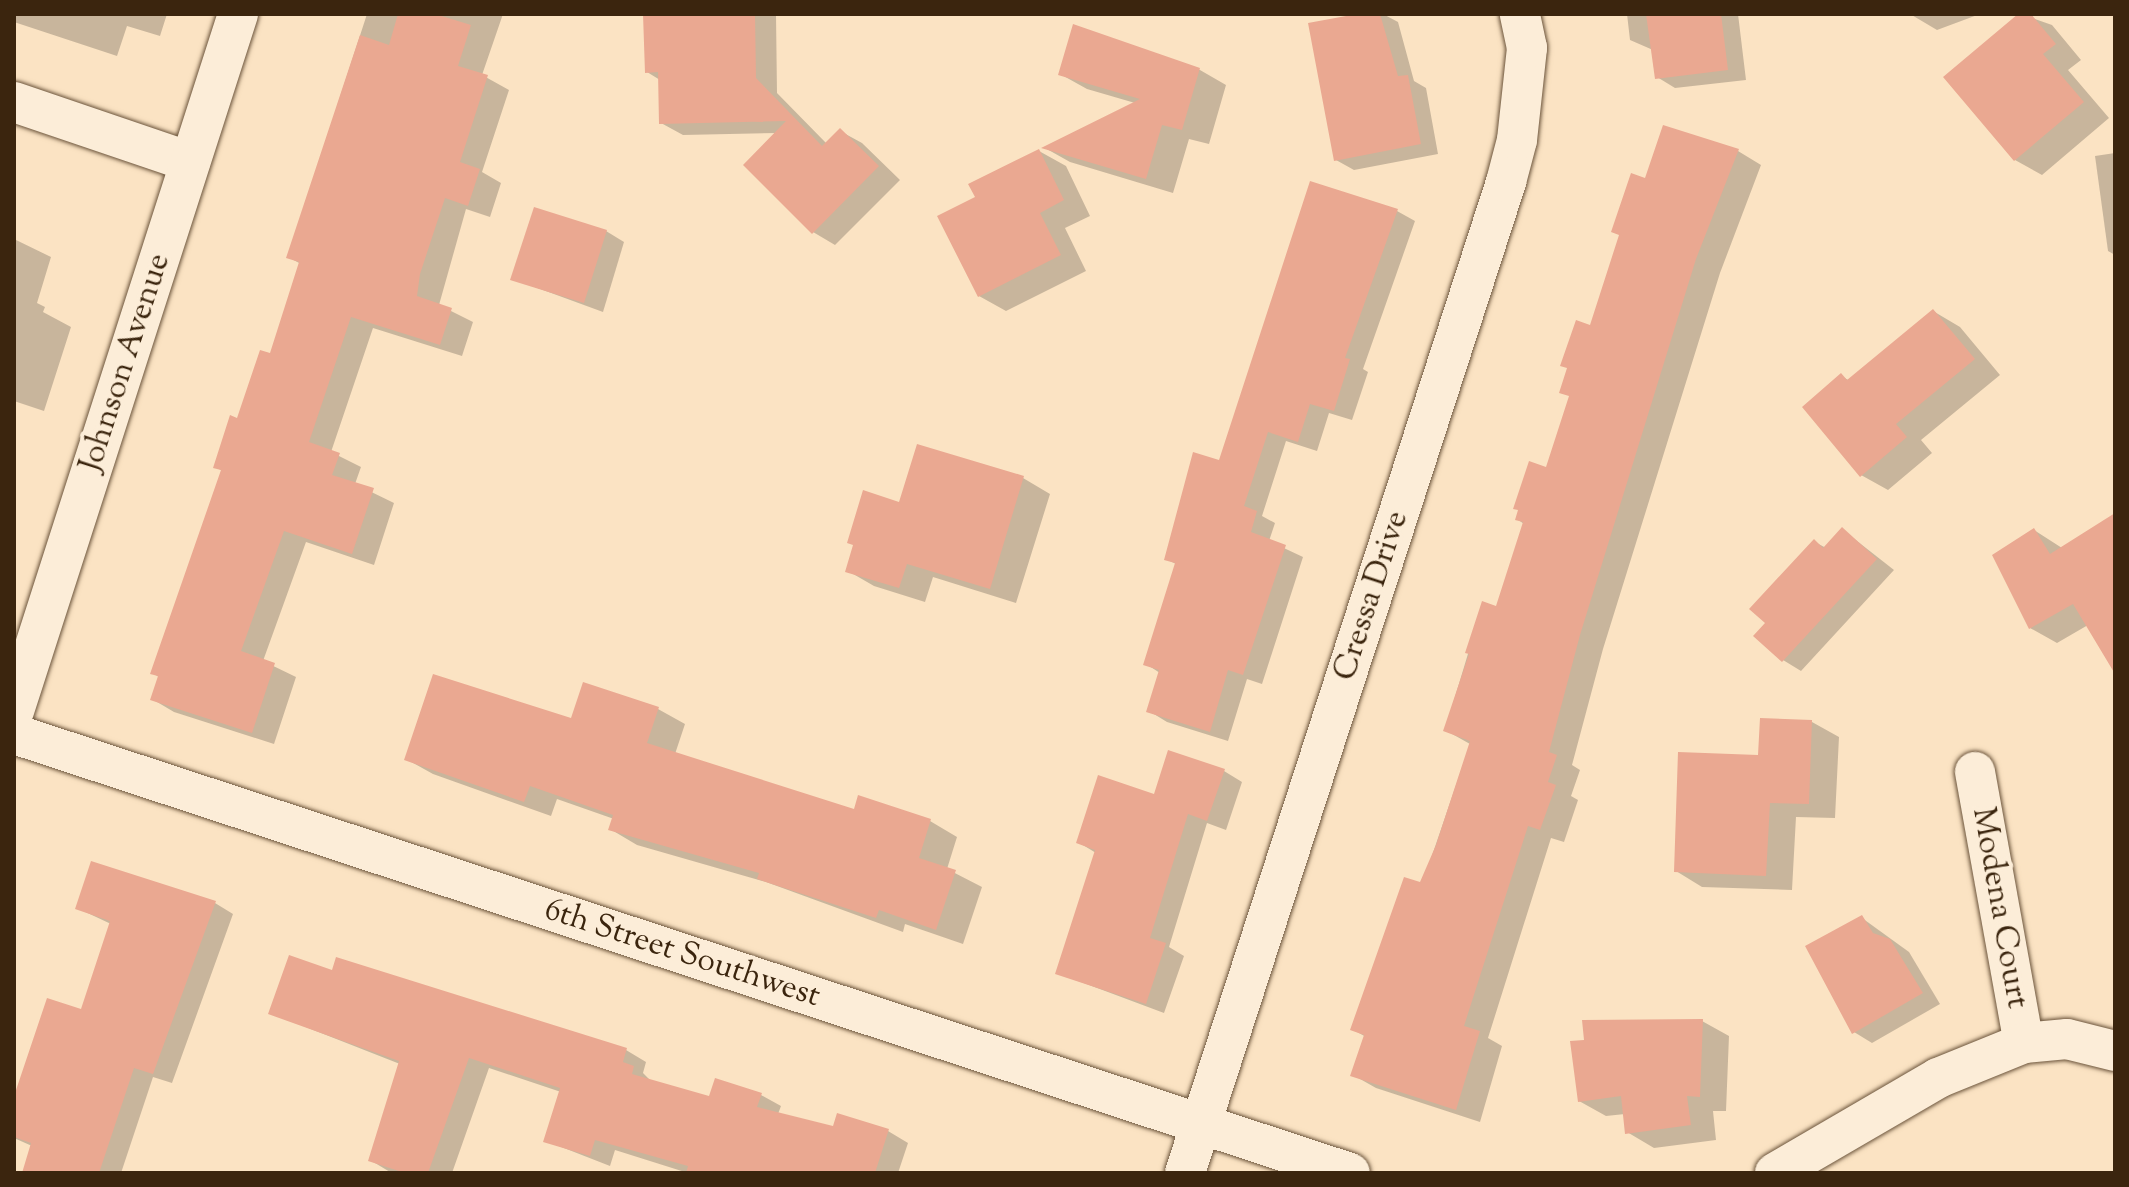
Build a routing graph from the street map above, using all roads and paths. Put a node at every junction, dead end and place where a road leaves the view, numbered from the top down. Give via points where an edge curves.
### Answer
1 (238, 14) edge
2 (1520, 14) edge
3 (14, 102) edge
4 (190, 162) junction
5 (14, 711) edge
6 (14, 734) edge
7 (1975, 772) dead end
8 (2024, 1043) junction
9 (2115, 1051) edge
10 (1200, 1126) junction
11 (1185, 1173) edge
12 (1350, 1173) edge
13 (1775, 1173) edge

1 - 4 street, Johnson Avenue
2 - 10 street, Cressa Drive via 1527,48 1517,140 1506,182
3 - 4 street
4 - 5 street, Johnson Avenue
6 - 10 street, 6th Street Southwest
7 - 8 street, Modena Court
8 - 9 street via 2067,1039
8 - 13 street via 1938,1078
10 - 11 street, Cressa Drive
10 - 12 street, 6th Street Southwest

